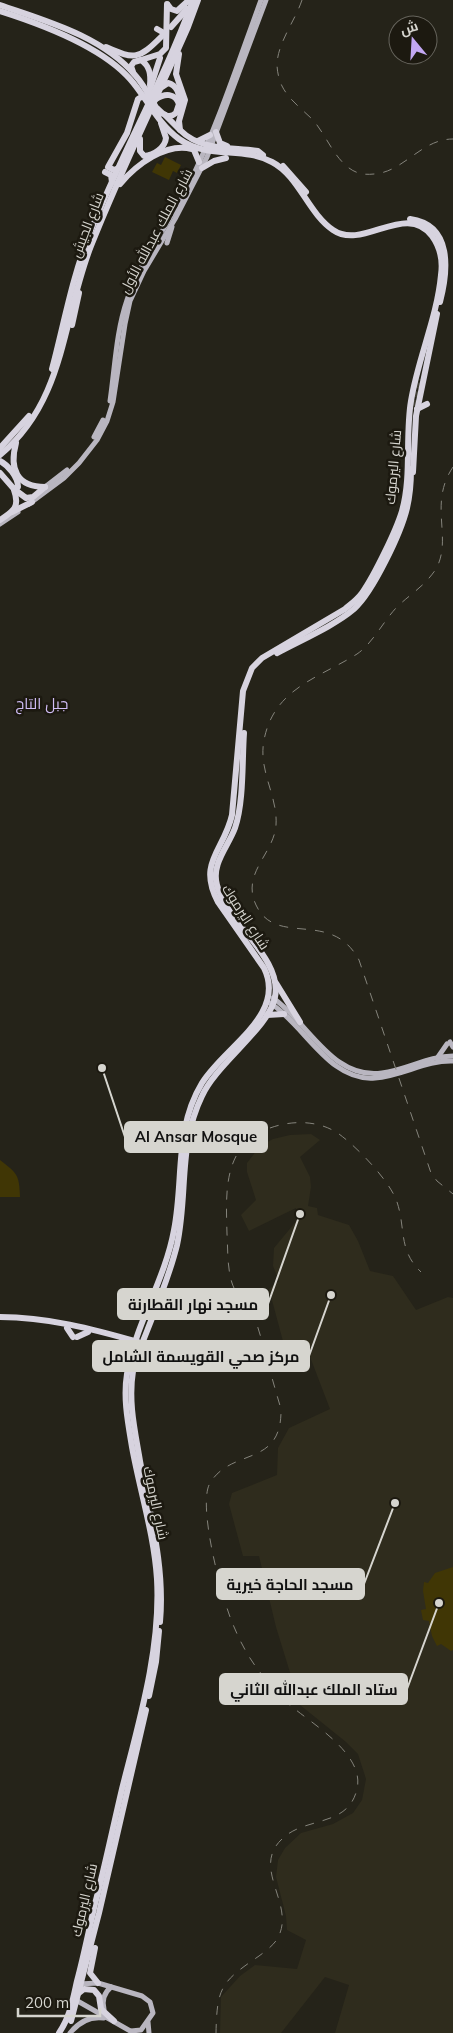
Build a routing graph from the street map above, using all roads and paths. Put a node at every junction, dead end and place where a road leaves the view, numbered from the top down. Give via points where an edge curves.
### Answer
1 (198, 0) edge
2 (261, 0) edge
3 (266, 0) edge
4 (191, 2) edge
5 (166, 4) junction
6 (0, 5) edge
7 (0, 11) edge
8 (171, 27) dead end
9 (157, 29) dead end
10 (162, 35) junction
11 (84, 37) junction
12 (180, 44) junction
13 (162, 47) dead end
14 (160, 58) dead end
15 (141, 60) junction
16 (134, 73) junction
17 (139, 86) junction
18 (161, 87) junction
19 (150, 92) junction
20 (143, 96) junction
21 (178, 111) junction
22 (160, 112) junction
23 (163, 128) junction
24 (175, 131) junction
25 (138, 134) junction
26 (213, 134) junction
27 (198, 142) junction
28 (211, 146) junction
29 (231, 147) junction
30 (191, 149) junction
31 (208, 155) junction
32 (261, 155) junction
33 (226, 158) junction
34 (270, 161) junction
35 (200, 165) junction
36 (119, 168) junction
37 (105, 172) dead end
38 (112, 183) junction
39 (114, 191) junction
40 (175, 219) junction
41 (167, 243) dead end
42 (437, 314) junction
43 (420, 379) tunnel mouth
44 (418, 385) junction
45 (427, 404) dead end
46 (416, 407) junction
47 (13, 444) junction
48 (0, 448) edge
49 (0, 455) edge
50 (0, 461) edge
51 (0, 473) edge
52 (46, 487) junction
53 (14, 488) junction
54 (32, 502) junction
55 (9, 514) junction
56 (0, 520) edge
57 (0, 524) edge
58 (276, 982) junction
59 (271, 1000) junction
60 (284, 1014) junction
61 (267, 1015) junction
62 (300, 1022) junction
63 (453, 1047) edge
64 (453, 1056) edge
65 (438, 1057) junction
66 (453, 1061) edge
67 (0, 1317) edge
68 (0, 1321) edge
69 (142, 1325) junction
70 (67, 1328) junction
71 (88, 1332) junction
72 (123, 1340) junction
73 (138, 1345) junction
74 (131, 1358) junction
75 (134, 1444) junction
76 (159, 1588) junction
77 (104, 1893) junction
78 (98, 1983) junction
79 (76, 1985) junction
80 (111, 1987) junction
81 (79, 1993) junction
82 (73, 1998) junction
83 (113, 2021) junction
84 (148, 2022) junction
85 (133, 2032) edge
86 (59, 2033) edge
87 (64, 2033) edge
88 (70, 2033) edge
89 (148, 2033) edge

1 - 12 highway, شارع الجيش
2 - 26 main road
3 - 26 main road
4 - 5 highway via 177,11
4 - 8 highway
4 - 25 highway, شارع الجيش
5 - 10 highway
5 - 15 highway via 166,48 160,54
6 - 11 highway
7 - 17 highway via 63,35 99,54
9 - 10 highway
10 - 11 highway via 145,52 135,56 121,54
10 - 13 highway
11 - 16 highway
12 - 18 highway, شارع الجيش
12 - 24 highway via 176,74 185,100
14 - 19 highway
15 - 16 highway via 132,64
15 - 19 highway via 150,72
16 - 17 highway
17 - 20 highway
17 - 22 highway
18 - 21 highway via 168,83 174,86 180,97
18 - 22 highway, شارع الجيش
19 - 25 highway
20 - 22 highway
20 - 36 highway via 138,100 127,133 108,167
21 - 22 highway via 171,116
21 - 22 highway via 178,101 173,96 162,96
22 - 23 highway
22 - 24 highway, شارع اليرموك
22 - 24 highway
22 - 25 highway, شارع الجيش
23 - 25 highway via 165,144 148,156 140,151
23 - 30 highway via 172,138
24 - 27 highway
24 - 32 highway, شارع اليرموك via 196,148 218,153
25 - 36 highway, شارع الجيش
25 - 39 highway, شارع الجيش
26 - 27 highway
26 - 28 main road
26 - 29 highway via 220,143
27 - 28 highway
28 - 29 highway
28 - 31 highway
29 - 32 highway via 258,151
30 - 31 highway
30 - 35 highway
30 - 39 highway via 174,148 140,165
31 - 33 highway
31 - 35 main road, شارع الملك عبدالله الأول
32 - 34 highway, شارع اليرموك
32 - 42 highway, شارع اليرموك via 274,159 290,172 326,219 338,229 358,231 408,219 430,228 440,242 446,266
33 - 34 highway
33 - 35 highway
34 - 44 highway, شارع اليرموك via 285,173 324,223 338,233 353,236 409,223 431,234 441,256 441,276
35 - 40 main road, شارع الملك عبدالله الأول
35 - 52 main road, شارع الملك عبدالله الأول via 129,294 119,333 110,402 102,422 78,459
36 - 38 highway, شارع الجيش
37 - 38 highway via 112,176
38 - 48 highway, شارع الجيش via 78,266 49,380 25,421
39 - 47 highway, شارع الجيش via 79,282 78,307 51,394 37,419
40 - 41 main road
40 - 54 main road, شارع الملك عبدالله الأول via 130,301 113,402 103,429 79,463
42 - 43 highway, شارع اليرموك
42 - 44 highway
44 - 46 highway, شارع اليرموك
44 - 59 highway, شارع اليرموك via 411,404 403,506 366,586 345,609 262,658 252,668 244,687 232,815 209,875 218,902 264,968 269,979
45 - 46 highway
46 - 58 highway, شارع اليرموك via 413,481 407,507 400,530 366,597 346,615 264,662 254,673 247,689 239,810 234,830 217,865 216,877 222,897
47 - 49 highway
47 - 52 highway via 14,470 28,485
50 - 53 highway via 18,481 18,487
51 - 53 highway
52 - 53 highway via 30,498 23,497
53 - 55 highway via 17,503
54 - 55 highway
54 - 57 main road, شارع الملك عبدالله الأول
55 - 56 highway
58 - 59 highway, شارع اليرموك
58 - 62 highway
59 - 60 main road
59 - 61 highway, شارع اليرموك
59 - 62 main road
59 - 69 highway, شارع اليرموك via 210,1072 194,1097 182,1137 170,1251
60 - 61 highway
60 - 66 main road via 335,1066 354,1076 372,1079 434,1062
61 - 73 highway, شارع اليرموك via 210,1081 192,1121 184,1158 177,1245 163,1289
62 - 65 main road via 338,1062 356,1072 381,1073
63 - 65 main road via 448,1043
64 - 65 main road
67 - 72 highway via 79,1326
68 - 70 highway
69 - 72 highway
69 - 73 highway, شارع اليرموك
70 - 71 highway
70 - 71 highway via 75,1337
71 - 72 highway
72 - 73 highway
72 - 74 highway
73 - 74 highway, شارع اليرموك
73 - 75 highway, شارع اليرموك via 131,1400
74 - 75 highway, شارع اليرموك via 126,1394
75 - 76 highway, شارع اليرموك
76 - 77 highway, شارع اليرموك via 156,1662
76 - 79 highway, شارع اليرموك via 144,1701
77 - 78 highway via 90,1973
77 - 81 highway, شارع اليرموك
78 - 79 main road
78 - 80 main road
79 - 82 highway, شارع اليرموك
80 - 83 main road via 103,2005
80 - 84 main road via 146,1998 152,2004 153,2013
81 - 83 highway via 89,1988 97,1993 101,2009
81 - 87 highway, شارع اليرموك
82 - 83 main road
82 - 86 highway, شارع اليرموك
83 - 85 main road
83 - 88 main road via 91,2018
84 - 85 main road via 141,2030
84 - 89 main road

